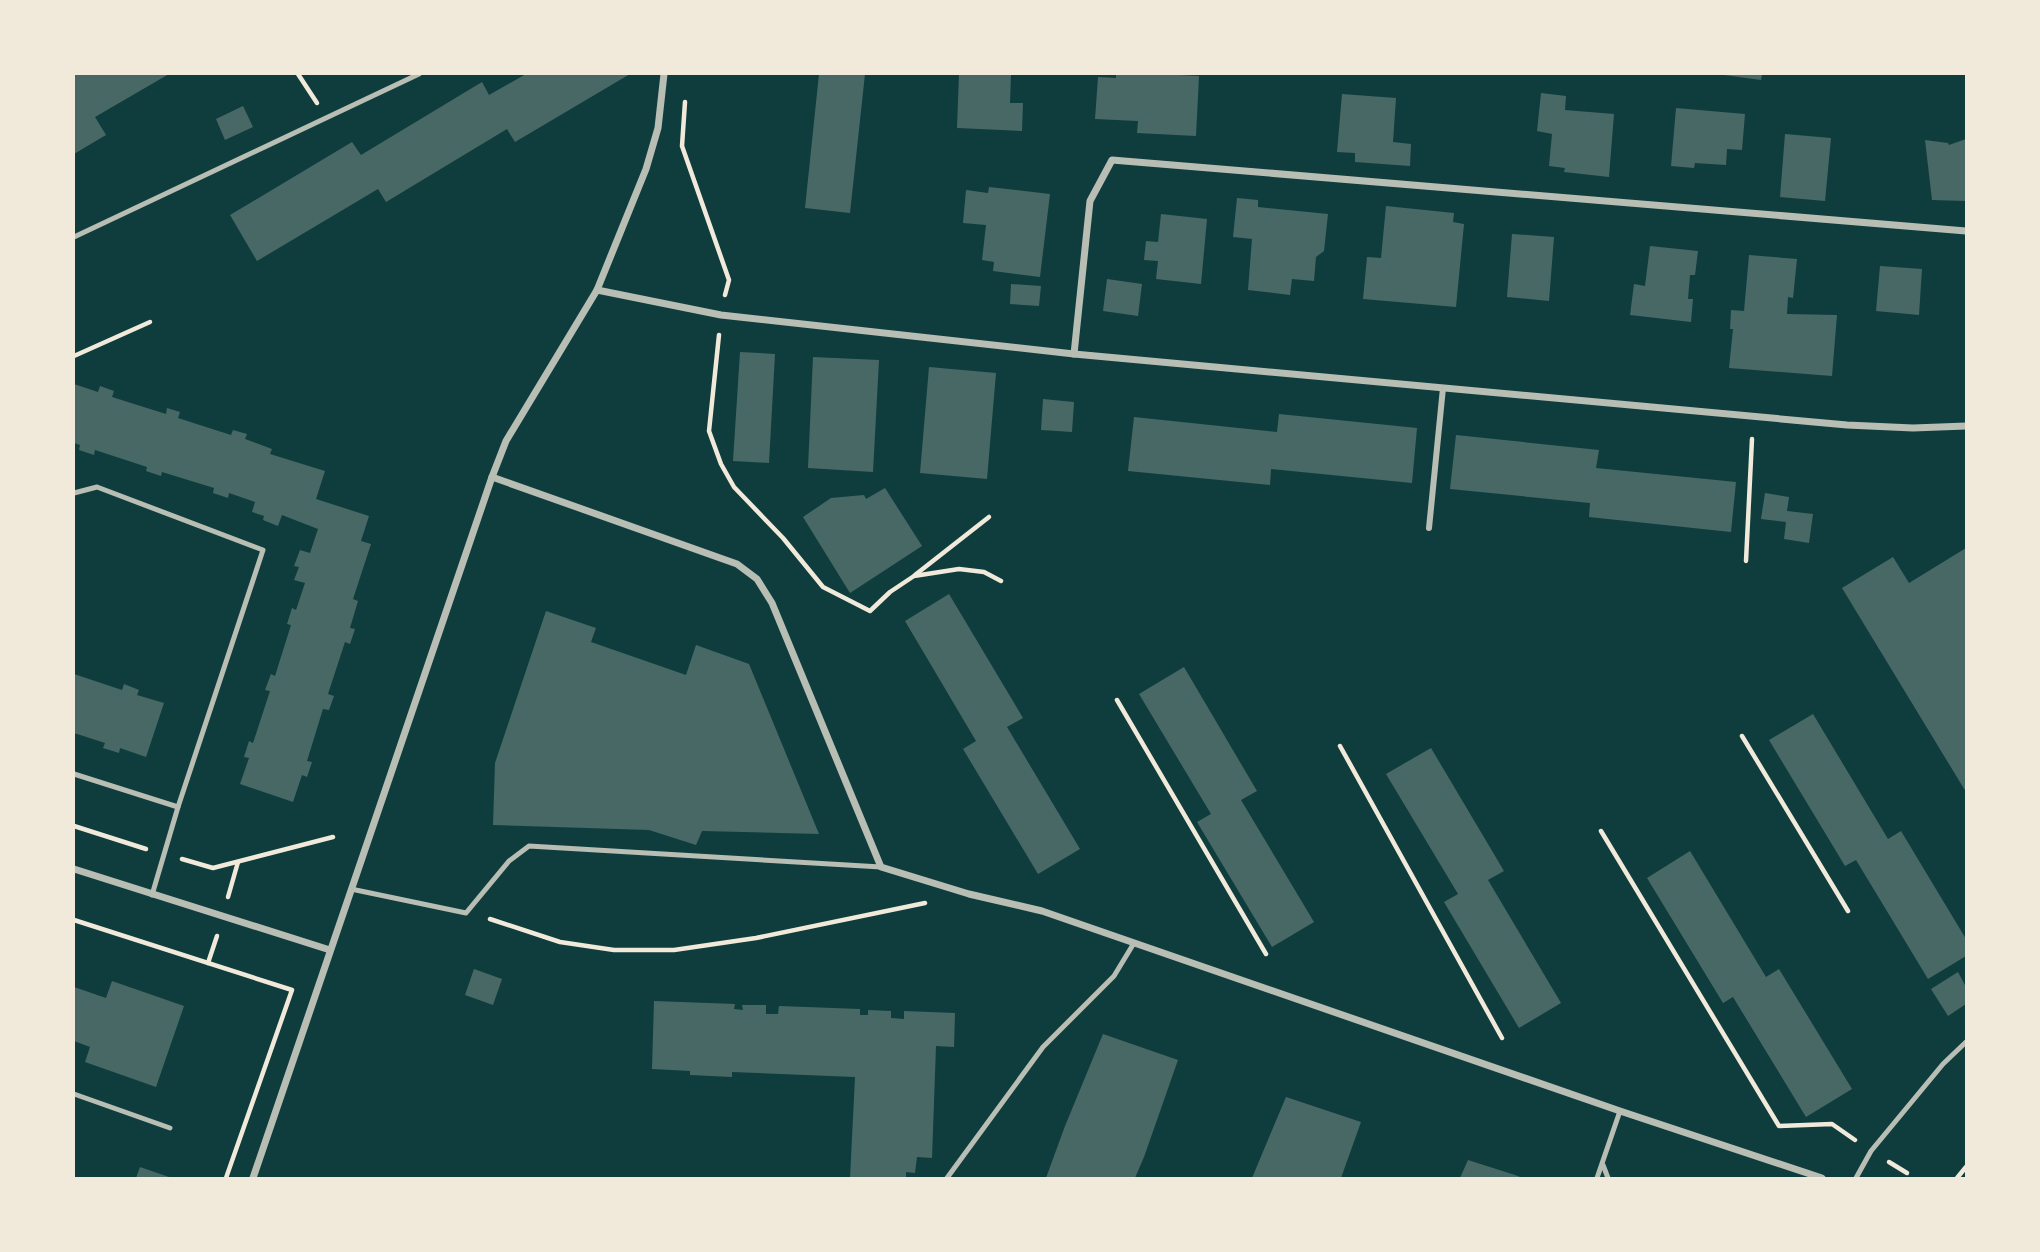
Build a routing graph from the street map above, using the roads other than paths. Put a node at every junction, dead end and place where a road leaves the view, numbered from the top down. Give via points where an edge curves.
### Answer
1 (419, 74) edge
2 (664, 74) edge
3 (1966, 231) edge
4 (74, 237) edge
5 (597, 290) junction
6 (1074, 354) junction
7 (1443, 388) junction
8 (1966, 426) edge
9 (492, 477) junction
10 (74, 493) edge
11 (1429, 528) dead end
12 (74, 774) edge
13 (178, 807) junction
14 (881, 867) junction
15 (74, 869) edge
16 (351, 889) junction
17 (152, 895) junction
18 (1134, 943) junction
19 (330, 950) junction
20 (1966, 1042) edge
21 (74, 1094) edge
22 (1619, 1111) junction
23 (170, 1128) dead end
24 (1603, 1164) junction
25 (253, 1178) edge
26 (947, 1178) edge
27 (1597, 1178) edge
28 (1608, 1178) edge
29 (1822, 1178) edge
30 (1856, 1178) edge

1 - 4 lane
2 - 5 street via 658,128 646,169
3 - 6 street via 1112,160 1090,201
5 - 6 street via 721,315
5 - 9 street via 506,441
6 - 7 street
7 - 8 street via 1847,425
7 - 11 street
9 - 14 street via 737,564 757,579 772,603
9 - 16 street
10 - 13 lane via 97,487 263,551
12 - 13 lane
13 - 17 lane
14 - 16 lane via 529,846 509,861 466,913
14 - 18 street via 1042,911
15 - 17 street
16 - 19 street
17 - 19 street
18 - 22 street
18 - 26 lane via 1114,976 1042,1047
19 - 25 street
20 - 30 lane via 1942,1064 1871,1151
21 - 23 lane
22 - 24 lane
22 - 29 street
24 - 27 lane
24 - 28 lane

